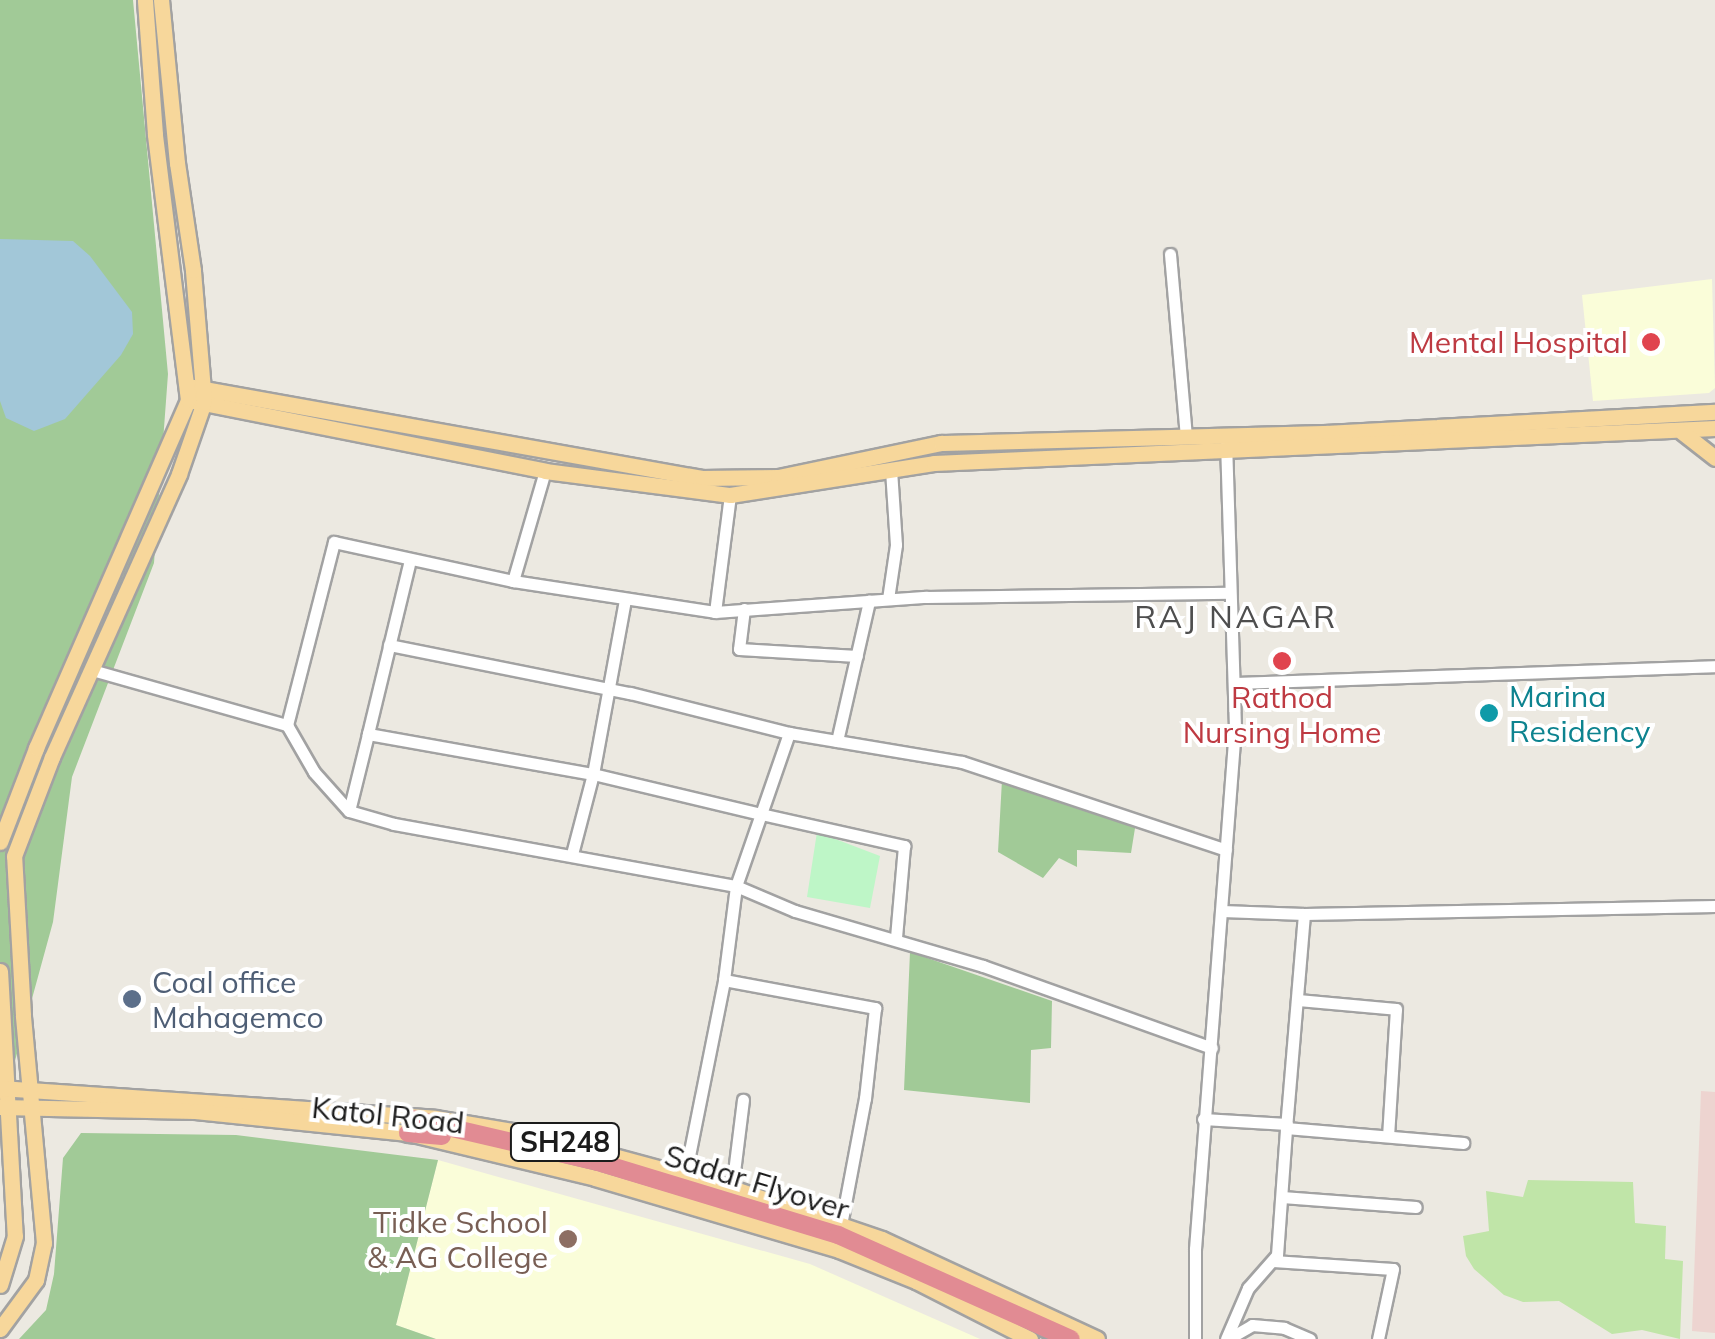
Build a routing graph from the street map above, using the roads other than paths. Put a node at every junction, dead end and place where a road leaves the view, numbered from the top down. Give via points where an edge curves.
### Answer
1 (145, 0) edge
2 (161, 0) edge
3 (1170, 254) dead end
4 (195, 394) junction
5 (1713, 415) edge
6 (1682, 432) junction
7 (1186, 436) junction
8 (1226, 442) junction
9 (1715, 458) edge
10 (891, 470) junction
11 (545, 471) junction
12 (730, 496) junction
13 (410, 560) junction
14 (512, 580) junction
15 (1230, 593) junction
16 (888, 599) junction
17 (625, 600) junction
18 (869, 601) junction
19 (744, 608) junction
20 (714, 612) junction
21 (389, 645) junction
22 (856, 656) junction
23 (1715, 666) edge
24 (92, 670) junction
25 (1234, 684) junction
26 (607, 691) junction
27 (286, 725) junction
28 (789, 733) junction
29 (368, 734) junction
30 (837, 741) junction
31 (593, 774) junction
32 (349, 811) junction
33 (762, 814) junction
34 (0, 842) edge
35 (1226, 850) junction
36 (572, 854) junction
37 (736, 886) junction
38 (1715, 906) edge
39 (1222, 911) junction
40 (1304, 914) junction
41 (896, 938) junction
42 (0, 971) edge
43 (724, 980) junction
44 (1298, 1000) junction
45 (2, 1020) edge
46 (1212, 1048) junction
47 (4, 1088) edge
48 (32, 1092) junction
49 (742, 1100) dead end
50 (6, 1108) edge
51 (35, 1109) junction
52 (1203, 1120) junction
53 (410, 1126) junction
54 (1286, 1126) junction
55 (459, 1134) junction
56 (1388, 1136) junction
57 (1463, 1142) dead end
58 (0, 1155) edge
59 (685, 1176) junction
60 (13, 1177) junction
61 (732, 1188) junction
62 (1282, 1197) junction
63 (1416, 1207) dead end
64 (841, 1224) junction
65 (1273, 1260) junction
66 (0, 1285) edge
67 (0, 1330) edge
68 (1030, 1339) edge
69 (1052, 1339) edge
70 (1072, 1339) edge
71 (1098, 1339) edge
72 (1195, 1339) edge
73 (1227, 1339) edge
74 (1310, 1339) edge
75 (1378, 1339) edge

1 - 4 main road via 155,134
2 - 4 main road
3 - 7 street
4 - 7 main road via 702,478 778,477 941,442
4 - 11 main road
4 - 24 main road via 179,474
4 - 34 main road
5 - 6 main road
5 - 8 main road
6 - 8 main road
6 - 9 main road
7 - 8 main road
8 - 10 main road
8 - 15 street
10 - 12 main road
10 - 16 street via 896,544
11 - 12 main road
11 - 14 street
12 - 20 street
13 - 14 street
13 - 21 street
13 - 27 street via 334,542
14 - 17 street
15 - 16 street
15 - 25 street
16 - 18 street
17 - 20 street
17 - 26 street
18 - 19 street
18 - 22 street
19 - 20 street
19 - 22 street via 739,648
21 - 26 street
21 - 29 street
22 - 30 street
23 - 25 street
24 - 27 street
24 - 48 main road via 14,856
25 - 35 street
26 - 28 street
26 - 31 street
27 - 32 street via 314,772
28 - 30 street
28 - 33 street
29 - 31 street
29 - 32 street
30 - 35 street via 962,762
31 - 33 street
31 - 36 street
32 - 36 street
33 - 37 street
33 - 41 street via 904,846
35 - 39 street
36 - 37 street
37 - 41 street via 794,911
37 - 43 street
38 - 40 street
39 - 40 street
39 - 46 street
40 - 44 street
41 - 46 street
42 - 45 main road
43 - 59 street
43 - 64 street via 876,1008
44 - 54 street
44 - 56 street via 1396,1009
45 - 47 main road
46 - 52 street
47 - 48 main road, Katol Road / SH248
47 - 50 main road
48 - 51 main road
48 - 53 main road, Katol Road / SH248 via 262,1103
49 - 61 street
50 - 51 main road, Katol Road / SH248
50 - 60 main road
51 - 53 main road, Katol Road / SH248 via 196,1110
51 - 67 main road via 44,1242 36,1280
52 - 54 street
52 - 72 street
53 - 55 highway, Sadar Flyover
53 - 59 main road, Katol Road / SH248 via 461,1120
53 - 68 main road, Katol Road / SH248 via 839,1250
54 - 56 street
54 - 62 street
55 - 69 highway, Sadar Flyover via 836,1240
55 - 70 highway, Sadar Flyover via 598,1162 838,1235
56 - 57 street
58 - 60 main road
59 - 61 main road, Katol Road / SH248
60 - 66 main road via 15,1236
61 - 64 main road, Katol Road / SH248
62 - 63 street
62 - 65 street
64 - 71 main road, Katol Road / SH248
65 - 73 street via 1248,1288
65 - 75 street via 1393,1269
73 - 74 street via 1252,1326 1284,1328

